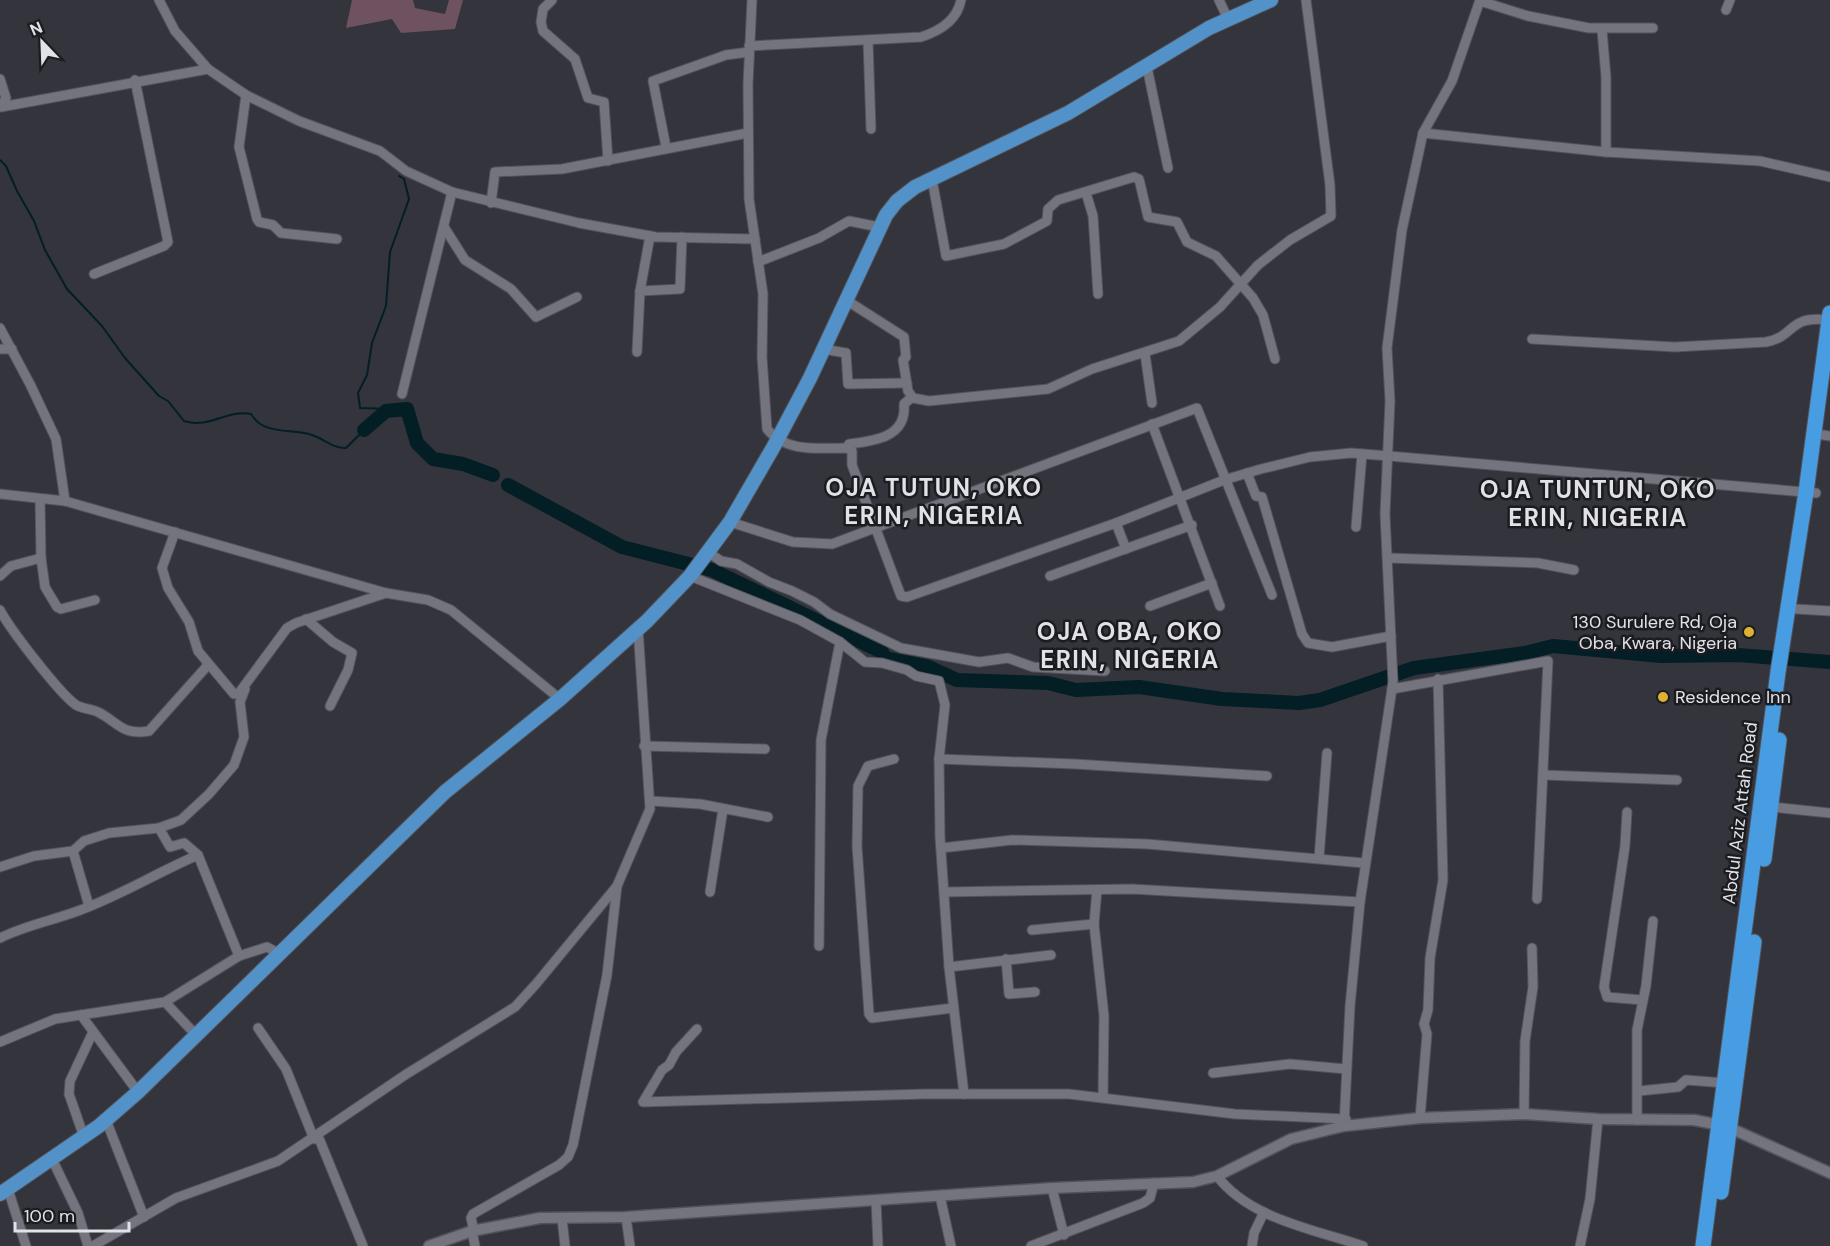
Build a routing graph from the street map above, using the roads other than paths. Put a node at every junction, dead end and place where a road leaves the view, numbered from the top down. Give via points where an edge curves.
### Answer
1 (159, 0) edge
2 (552, 0) edge
3 (752, 0) edge
4 (961, 0) edge
5 (1219, 0) edge
6 (1271, 0) edge
7 (1306, 0) edge
8 (1480, 0) edge
9 (1730, 0) edge
10 (1726, 10) dead end
11 (1228, 19) junction
12 (1653, 28) dead end
13 (1602, 30) junction
14 (868, 41) junction
15 (749, 49) junction
16 (1147, 67) junction
17 (208, 69) junction
18 (0, 79) edge
19 (135, 80) junction
20 (246, 95) junction
21 (871, 129) dead end
22 (748, 133) junction
23 (1423, 133) junction
24 (666, 147) junction
25 (1606, 152) junction
26 (608, 161) junction
27 (1168, 168) dead end
28 (1830, 177) edge
29 (932, 179) junction
30 (452, 192) junction
31 (1086, 193) junction
32 (491, 203) junction
33 (444, 227) junction
34 (879, 227) junction
35 (650, 236) junction
36 (682, 237) junction
37 (337, 239) dead end
38 (755, 239) junction
39 (758, 262) junction
40 (94, 274) dead end
41 (1241, 284) junction
42 (640, 291) junction
43 (1098, 294) dead end
44 (577, 297) dead end
45 (846, 300) junction
46 (1830, 317) edge
47 (0, 328) edge
48 (1532, 339) dead end
49 (0, 349) edge
50 (12, 349) junction
51 (824, 349) junction
52 (637, 352) dead end
53 (1144, 354) junction
54 (1275, 359) dead end
55 (907, 383) junction
56 (1830, 384) edge
57 (402, 394) dead end
58 (912, 397) junction
59 (1152, 403) dead end
60 (1152, 424) junction
61 (1827, 436) edge
62 (778, 438) junction
63 (847, 448) junction
64 (1362, 454) junction
65 (1389, 456) junction
66 (1247, 473) junction
67 (1224, 480) junction
68 (1811, 493) junction
69 (0, 494) edge
70 (1181, 496) junction
71 (40, 499) junction
72 (65, 501) junction
73 (730, 522) junction
74 (1116, 523) junction
75 (1192, 525) junction
76 (1356, 526) dead end
77 (876, 527) junction
78 (175, 532) junction
79 (1126, 549) junction
80 (708, 552) junction
81 (41, 558) junction
82 (1388, 558) junction
83 (1574, 570) dead end
84 (692, 574) junction
85 (0, 576) edge
86 (1050, 576) dead end
87 (1212, 584) junction
88 (386, 593) junction
89 (1272, 595) dead end
90 (95, 600) dead end
91 (1150, 606) dead end
92 (1220, 606) dead end
93 (1796, 609) junction
94 (0, 610) edge
95 (1830, 611) edge
96 (306, 620) junction
97 (639, 628) junction
98 (1391, 636) junction
99 (840, 642) junction
100 (1786, 649) junction
101 (208, 665) junction
102 (1104, 671) dead end
103 (1783, 673) junction
104 (250, 679) junction
105 (1438, 679) junction
106 (1392, 686) junction
107 (560, 699) junction
108 (330, 706) dead end
109 (644, 746) junction
110 (765, 749) dead end
111 (1328, 753) dead end
112 (894, 759) dead end
113 (939, 759) junction
114 (1544, 775) junction
115 (1267, 776) dead end
116 (1677, 780) dead end
117 (651, 801) junction
118 (1772, 807) junction
119 (723, 809) junction
120 (1627, 812) dead end
121 (1830, 813) edge
122 (768, 817) dead end
123 (159, 828) junction
124 (942, 848) junction
125 (73, 851) junction
126 (198, 855) junction
127 (1318, 858) junction
128 (1364, 863) junction
129 (0, 867) edge
130 (617, 886) junction
131 (1098, 890) junction
132 (710, 892) dead end
133 (945, 892) junction
134 (1537, 899) dead end
135 (1360, 902) junction
136 (89, 906) junction
137 (1653, 921) dead end
138 (1094, 924) junction
139 (1032, 930) dead end
140 (0, 938) edge
141 (819, 946) dead end
142 (1532, 948) dead end
143 (280, 954) junction
144 (1051, 955) dead end
145 (239, 956) junction
146 (1006, 959) junction
147 (949, 967) junction
148 (1035, 992) dead end
149 (1642, 1000) junction
150 (165, 1002) junction
151 (953, 1008) junction
152 (81, 1016) junction
153 (258, 1028) dead end
154 (697, 1029) dead end
155 (93, 1032) junction
156 (197, 1036) junction
157 (0, 1042) edge
158 (1346, 1069) junction
159 (1213, 1073) dead end
160 (1725, 1083) junction
161 (1639, 1091) junction
162 (138, 1092) junction
163 (964, 1094) junction
164 (1103, 1097) junction
165 (1524, 1114) junction
166 (1420, 1118) junction
167 (1598, 1119) junction
168 (106, 1120) junction
169 (1637, 1120) junction
170 (1345, 1122) junction
171 (1725, 1126) junction
172 (84, 1137) junction
173 (316, 1138) junction
174 (52, 1159) junction
175 (1830, 1173) edge
176 (1216, 1176) junction
177 (1154, 1183) junction
178 (1052, 1188) junction
179 (4, 1191) edge
180 (939, 1196) junction
181 (876, 1200) junction
182 (1264, 1212) junction
183 (144, 1217) junction
184 (627, 1217) junction
185 (562, 1218) junction
186 (473, 1231) junction
187 (1064, 1235) junction
188 (1348, 1244) edge
189 (26, 1246) edge
190 (88, 1246) edge
191 (93, 1246) edge
192 (363, 1246) edge
193 (429, 1246) edge
194 (476, 1246) edge
195 (565, 1246) edge
196 (630, 1246) edge
197 (878, 1246) edge
198 (951, 1246) edge
199 (1031, 1246) edge
200 (1252, 1246) edge
201 (1363, 1246) edge
202 (1580, 1246) edge
203 (1703, 1246) edge
204 (1713, 1246) edge

1 - 17 street via 175,31
2 - 26 street via 543,9 543,31 575,59 588,98 604,102
3 - 15 street
4 - 14 street via 950,22 934,33
5 - 11 street
6 - 11 main road
7 - 41 street via 1332,213 1329,219 1290,240
8 - 13 street via 1528,16
8 - 23 street via 1452,81
9 - 10 street
11 - 16 main road
12 - 13 street
13 - 25 street
14 - 15 street
14 - 21 street
15 - 22 street
15 - 24 street via 653,81
16 - 27 street
16 - 29 main road via 1068,113
17 - 19 street
17 - 20 street
18 - 19 street via 6,98 1,107
19 - 40 street via 168,242
20 - 30 street via 299,122 380,151 406,171
20 - 37 street via 239,147 257,219 276,227 280,233
22 - 24 street
22 - 38 street via 749,199
23 - 25 street
23 - 65 street via 1402,230 1387,348
24 - 26 street
25 - 28 street via 1760,161
26 - 32 street via 562,169 495,172
29 - 31 street via 946,256 1004,243 1047,221 1048,209 1058,200
29 - 34 main road via 897,201
30 - 32 street
30 - 33 street
31 - 41 street via 1134,177 1139,179 1148,218 1177,222 1187,242 1216,256
31 - 43 street via 1093,216
32 - 35 street
33 - 44 street via 465,260 511,290 536,317
33 - 57 street
34 - 39 street via 849,221
34 - 45 main road
35 - 36 street
35 - 42 street
36 - 38 street
36 - 42 street via 680,289
38 - 39 street
39 - 62 street via 763,294 764,408 767,429
41 - 53 street via 1179,341
41 - 54 street via 1263,315
42 - 52 street
45 - 51 main road
45 - 55 street via 904,338
46 - 48 street via 1798,321 1778,339 1766,342 1675,347
46 - 68 highway, Abdul Aziz Attah Road
47 - 50 street
49 - 50 street
50 - 72 street via 56,439
51 - 55 street via 846,353 848,384
51 - 62 main road
53 - 58 street via 1092,369 1048,389 929,401
53 - 59 street
55 - 58 street
56 - 61 highway, Abdul Aziz Attah Road
58 - 63 street via 904,404 905,416 898,429 878,441 849,444
60 - 67 street via 1197,408
60 - 70 street
60 - 77 street
61 - 68 highway, Abdul Aziz Attah Road
62 - 63 street via 796,448
62 - 73 main road
63 - 77 street via 852,451 852,465
64 - 65 street
64 - 66 street via 1310,457
64 - 76 street
65 - 68 street
65 - 82 street
66 - 67 street
66 - 98 street via 1256,496 1262,497 1302,634 1308,643 1332,648
67 - 70 street
67 - 89 street
68 - 93 highway, Abdul Aziz Attah Road
68 - 100 highway, Abdul Aziz Attah Road
69 - 71 street
70 - 74 street
70 - 75 street
71 - 72 street
71 - 81 street
72 - 78 street
73 - 77 street via 793,542 832,544
73 - 80 main road
74 - 77 street via 907,597 900,596
74 - 79 street
75 - 79 street
75 - 87 street
78 - 88 street
78 - 101 street via 162,568 168,588
79 - 86 street
80 - 84 main road
80 - 102 street via 901,648 979,662 1008,658 1033,667
81 - 85 street via 11,566
81 - 90 street via 45,587 57,608
82 - 83 street via 1538,563
82 - 98 street
84 - 97 main road
84 - 99 street via 800,620
87 - 91 street
87 - 92 street
88 - 96 street
88 - 107 street via 428,600 451,610
93 - 95 street
93 - 100 highway, Abdul Aziz Attah Road
94 - 101 street via 29,652 78,706 99,712 116,726 138,732 149,731
96 - 104 street via 280,635
96 - 108 street via 352,653
97 - 107 main road
97 - 109 street
98 - 106 street
99 - 113 street via 865,662 882,663 939,681 945,705
99 - 141 street via 821,741
100 - 103 highway, Abdul Aziz Attah Road
101 - 104 street via 234,694
103 - 118 highway, Abdul Aziz Attah Road
103 - 160 highway, Abdul Aziz Attah Road
104 - 123 street via 240,702 244,737 234,765 186,816
105 - 106 street
105 - 114 street via 1548,661
105 - 166 street via 1443,880 1430,958
106 - 128 street
107 - 143 main road via 445,792
109 - 110 street
109 - 117 street
111 - 127 street
112 - 151 street via 868,766 858,786 857,846 869,1014 872,1018
113 - 115 street
113 - 124 street
114 - 116 street
114 - 134 street
117 - 119 street
117 - 130 street
118 - 121 street
118 - 171 highway, Abdul Aziz Attah Road
119 - 122 street
119 - 132 street
120 - 149 street via 1604,987 1607,997
123 - 125 street via 109,833 84,841
123 - 126 street via 170,847 184,843
124 - 127 street via 1012,840 1147,844
124 - 133 street
125 - 129 street via 34,856
125 - 136 street
126 - 136 street
126 - 145 street
127 - 128 street
128 - 135 street
130 - 173 street via 515,1007 405,1075
130 - 186 street via 607,975 568,1157 473,1214
131 - 133 street
131 - 135 street
131 - 138 street
133 - 147 street
135 - 158 street
136 - 140 street
137 - 149 street
138 - 139 street
138 - 164 street via 1104,1016
142 - 165 street
143 - 145 street via 267,947
143 - 156 main road
144 - 146 street
145 - 150 street
146 - 147 street
146 - 148 street via 1009,994
147 - 151 street
149 - 161 street via 1636,1030
150 - 152 street
150 - 156 street
151 - 163 street
152 - 155 street
152 - 157 street via 40,1023
153 - 173 street via 286,1069
154 - 163 street via 657,1076 643,1102
155 - 162 street
155 - 172 street via 70,1081 69,1094
156 - 162 main road
158 - 159 street via 1290,1064
158 - 170 street
160 - 161 street via 1686,1080 1678,1087
160 - 171 highway, Abdul Aziz Attah Road
161 - 169 street
162 - 168 main road
163 - 164 street
164 - 170 street via 1235,1114
165 - 166 street
165 - 167 street
166 - 170 street
167 - 169 street
167 - 202 street via 1590,1199
168 - 172 main road
168 - 183 street
169 - 171 street via 1679,1119
170 - 176 street via 1291,1139
171 - 175 street
171 - 203 highway, Abdul Aziz Attah Road
171 - 204 highway, Abdul Aziz Attah Road
172 - 174 main road
173 - 183 street via 278,1161 176,1198
173 - 192 street
174 - 179 main road
174 - 190 street via 78,1213
176 - 177 street via 1193,1182
176 - 182 street via 1241,1201
177 - 178 street
177 - 187 street via 1150,1198 1143,1203
178 - 180 street
178 - 187 street
179 - 189 street
180 - 181 street
180 - 198 street
181 - 184 street
181 - 197 street
182 - 188 street
182 - 200 street
183 - 191 street
184 - 185 street
184 - 196 street
185 - 186 street via 514,1221
185 - 195 street
186 - 193 street
186 - 194 street
187 - 199 street
188 - 201 street

